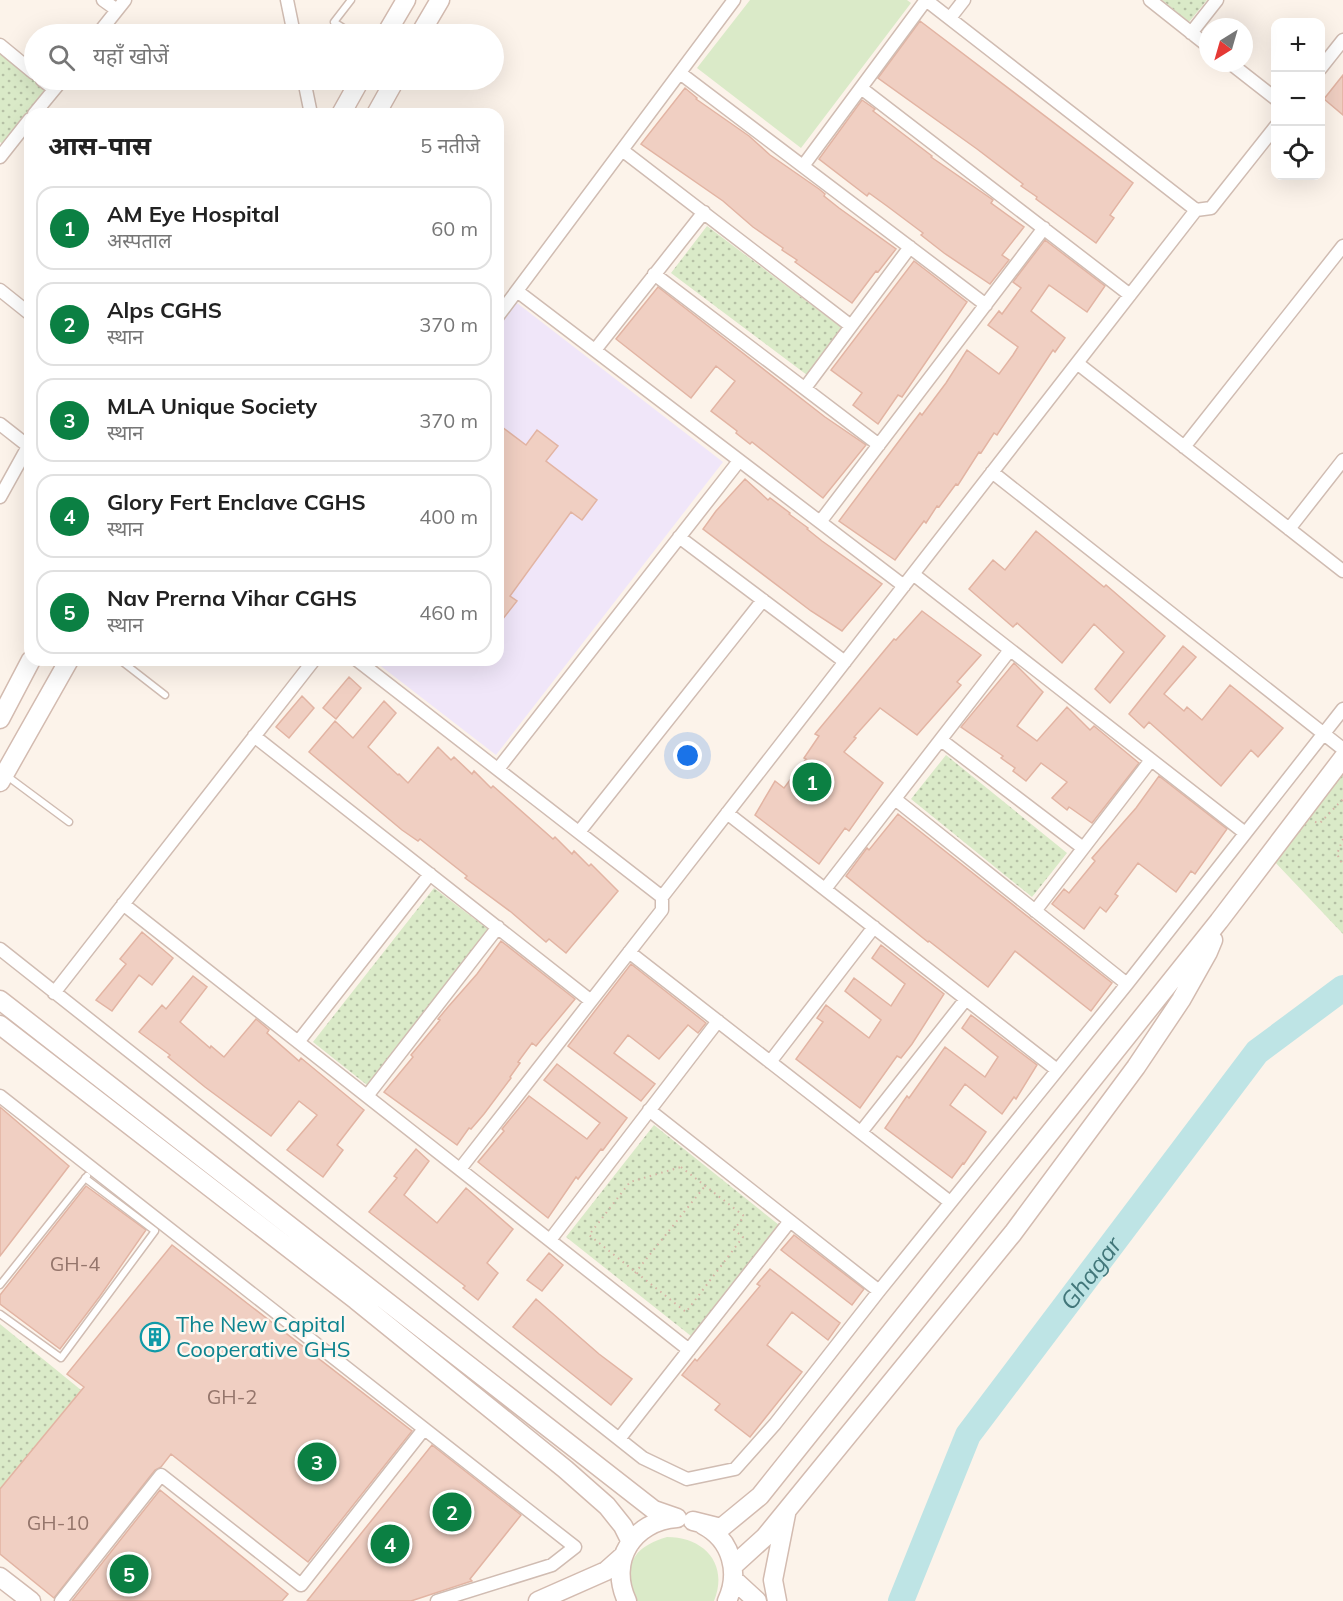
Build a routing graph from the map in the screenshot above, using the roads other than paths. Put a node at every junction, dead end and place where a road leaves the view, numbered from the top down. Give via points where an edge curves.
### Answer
1 (103, 0) edge
2 (125, 0) edge
3 (287, 0) edge
4 (351, 0) edge
5 (406, 0) edge
6 (440, 0) edge
7 (734, 0) edge
8 (964, 0) edge
9 (1150, 0) edge
10 (1217, 0) edge
11 (117, 10) junction
12 (950, 18) junction
13 (106, 24) edge
14 (292, 24) edge
15 (337, 24) edge
16 (392, 24) edge
17 (426, 24) edge
18 (1191, 33) junction
19 (1199, 39) edge
20 (1343, 40) edge
21 (0, 45) edge
22 (1325, 63) edge
23 (24, 65) edge
24 (1241, 72) edge
25 (680, 73) junction
26 (861, 88) junction
27 (53, 90) edge
28 (306, 90) edge
29 (354, 90) edge
30 (389, 90) edge
31 (1271, 96) edge
32 (39, 108) edge
33 (310, 108) edge
34 (344, 108) edge
35 (379, 108) edge
36 (24, 126) edge
37 (1271, 131) edge
38 (622, 150) junction
39 (1, 154) edge
40 (802, 166) junction
41 (1196, 210) junction
42 (704, 212) junction
43 (1044, 228) junction
44 (1343, 246) edge
45 (910, 247) junction
46 (654, 274) junction
47 (0, 290) edge
48 (517, 291) junction
49 (1131, 295) junction
50 (986, 305) junction
51 (504, 308) edge
52 (24, 309) edge
53 (851, 326) junction
54 (595, 350) junction
55 (1077, 363) junction
56 (805, 388) junction
57 (0, 424) edge
58 (24, 441) edge
59 (879, 445) junction
60 (1184, 447) junction
61 (24, 454) edge
62 (1343, 460) edge
63 (739, 461) junction
64 (992, 472) junction
65 (0, 497) edge
66 (820, 522) junction
67 (1289, 529) junction
68 (680, 537) junction
69 (1343, 571) edge
70 (913, 574) junction
71 (904, 586) junction
72 (763, 600) junction
73 (1010, 650) junction
74 (845, 662) junction
75 (28, 666) edge
76 (66, 666) edge
77 (128, 666) edge
78 (309, 666) edge
79 (365, 666) edge
80 (165, 695) dead end
81 (1343, 709) edge
82 (0, 719) edge
83 (1323, 734) junction
84 (254, 736) junction
85 (941, 740) junction
86 (1343, 749) edge
87 (1343, 758) edge
88 (1151, 760) junction
89 (498, 769) junction
90 (2, 778) edge
91 (895, 799) junction
92 (727, 813) junction
93 (69, 822) dead end
94 (579, 832) junction
95 (1245, 833) junction
96 (1083, 848) junction
97 (430, 874) junction
98 (825, 889) junction
99 (662, 897) junction
100 (123, 904) junction
101 (1035, 911) junction
102 (1219, 921) junction
103 (498, 927) junction
104 (874, 927) junction
105 (0, 949) edge
106 (629, 952) junction
107 (1127, 984) junction
108 (54, 993) junction
109 (966, 999) junction
110 (0, 1000) edge
111 (591, 1000) junction
112 (718, 1021) junction
113 (0, 1025) edge
114 (298, 1041) junction
115 (770, 1062) junction
116 (1057, 1070) junction
117 (0, 1096) edge
118 (367, 1096) junction
119 (649, 1110) junction
120 (861, 1132) junction
121 (460, 1169) junction
122 (89, 1173) junction
123 (950, 1202) junction
124 (790, 1221) junction
125 (550, 1240) junction
126 (0, 1285) edge
127 (879, 1291) junction
128 (0, 1314) edge
129 (689, 1350) junction
130 (424, 1429) junction
131 (619, 1439) junction
132 (787, 1509) junction
133 (685, 1519) junction
134 (628, 1549) junction
135 (733, 1573) junction
136 (0, 1577) edge
137 (754, 1598) edge
138 (31, 1601) edge
139 (61, 1601) edge
140 (437, 1601) edge
141 (538, 1601) edge
142 (627, 1601) edge
143 (727, 1601) edge
144 (777, 1601) edge

1 - 11 street
2 - 11 street
3 - 14 street
4 - 15 lane via 334,22
5 - 16 street
6 - 17 street
7 - 25 street
8 - 12 street
9 - 18 street
10 - 18 street
11 - 13 street
12 - 26 street via 926,0
12 - 41 street
18 - 19 street
20 - 22 street
21 - 23 street
24 - 31 street
25 - 38 street
25 - 40 street
26 - 40 street
26 - 43 street
27 - 32 street
28 - 33 street
29 - 34 street
30 - 35 street
36 - 39 street
37 - 41 street via 1211,208
38 - 42 street
38 - 48 street
40 - 45 street
41 - 49 street
42 - 46 street
42 - 53 street
43 - 49 street
43 - 50 street
44 - 60 street
45 - 50 street
45 - 53 street
46 - 54 street
46 - 56 street
47 - 52 street
48 - 51 street
48 - 54 street
49 - 55 street
50 - 59 street
53 - 56 street
54 - 63 street
55 - 60 street
55 - 64 street
56 - 59 street
57 - 58 street
59 - 66 street
60 - 67 street
61 - 65 street
62 - 67 street
63 - 66 street
63 - 68 street
64 - 70 street
64 - 83 street
66 - 71 street
67 - 69 street
68 - 72 street
68 - 89 street
70 - 71 street
70 - 73 street
71 - 74 street
72 - 74 street
72 - 94 street
73 - 85 street
73 - 88 street
74 - 92 street
75 - 82 street
76 - 90 street
77 - 80 lane
78 - 84 street
79 - 89 street
81 - 83 street
83 - 86 street
83 - 95 street
84 - 97 street
84 - 100 street
85 - 91 street
85 - 96 street
87 - 102 street
88 - 95 street
88 - 96 street
89 - 94 street
90 - 93 lane
91 - 98 street
91 - 101 street
92 - 98 street
92 - 99 street
94 - 99 street
95 - 107 street
96 - 101 street
97 - 103 street
97 - 114 street
98 - 104 street
99 - 106 street via 662,910
100 - 108 street
100 - 114 street
101 - 107 street
102 - 132 street via 1208,952 1181,1000 1116,1095 1013,1233
102 - 133 street via 760,1496 721,1528
103 - 111 street
103 - 118 street
104 - 109 street
104 - 115 street
105 - 108 street
106 - 111 street
106 - 112 street
107 - 116 street
108 - 131 street
109 - 116 street
109 - 120 street
110 - 133 street via 654,1510
111 - 121 street
112 - 115 street
112 - 119 street
113 - 134 street via 356,1300 565,1469 607,1506 623,1526
114 - 118 street
115 - 120 street
116 - 123 street
117 - 122 street
118 - 121 street
119 - 124 street
119 - 125 street
120 - 123 street
121 - 125 street
122 - 126 lane
122 - 128 lane via 155,1231 61,1358
122 - 130 street
123 - 127 street
124 - 127 street
124 - 129 street
125 - 129 street
127 - 131 street via 735,1469 687,1479 643,1458
129 - 131 street
130 - 139 street via 301,1585 161,1475
130 - 140 street via 575,1547 552,1565
132 - 135 street
132 - 144 street via 773,1580
133 - 134 street via 655,1523 642,1531
133 - 135 street via 707,1527 718,1537 728,1549
134 - 141 street via 606,1571
134 - 142 street via 621,1578
135 - 137 street
135 - 143 street
136 - 138 street

